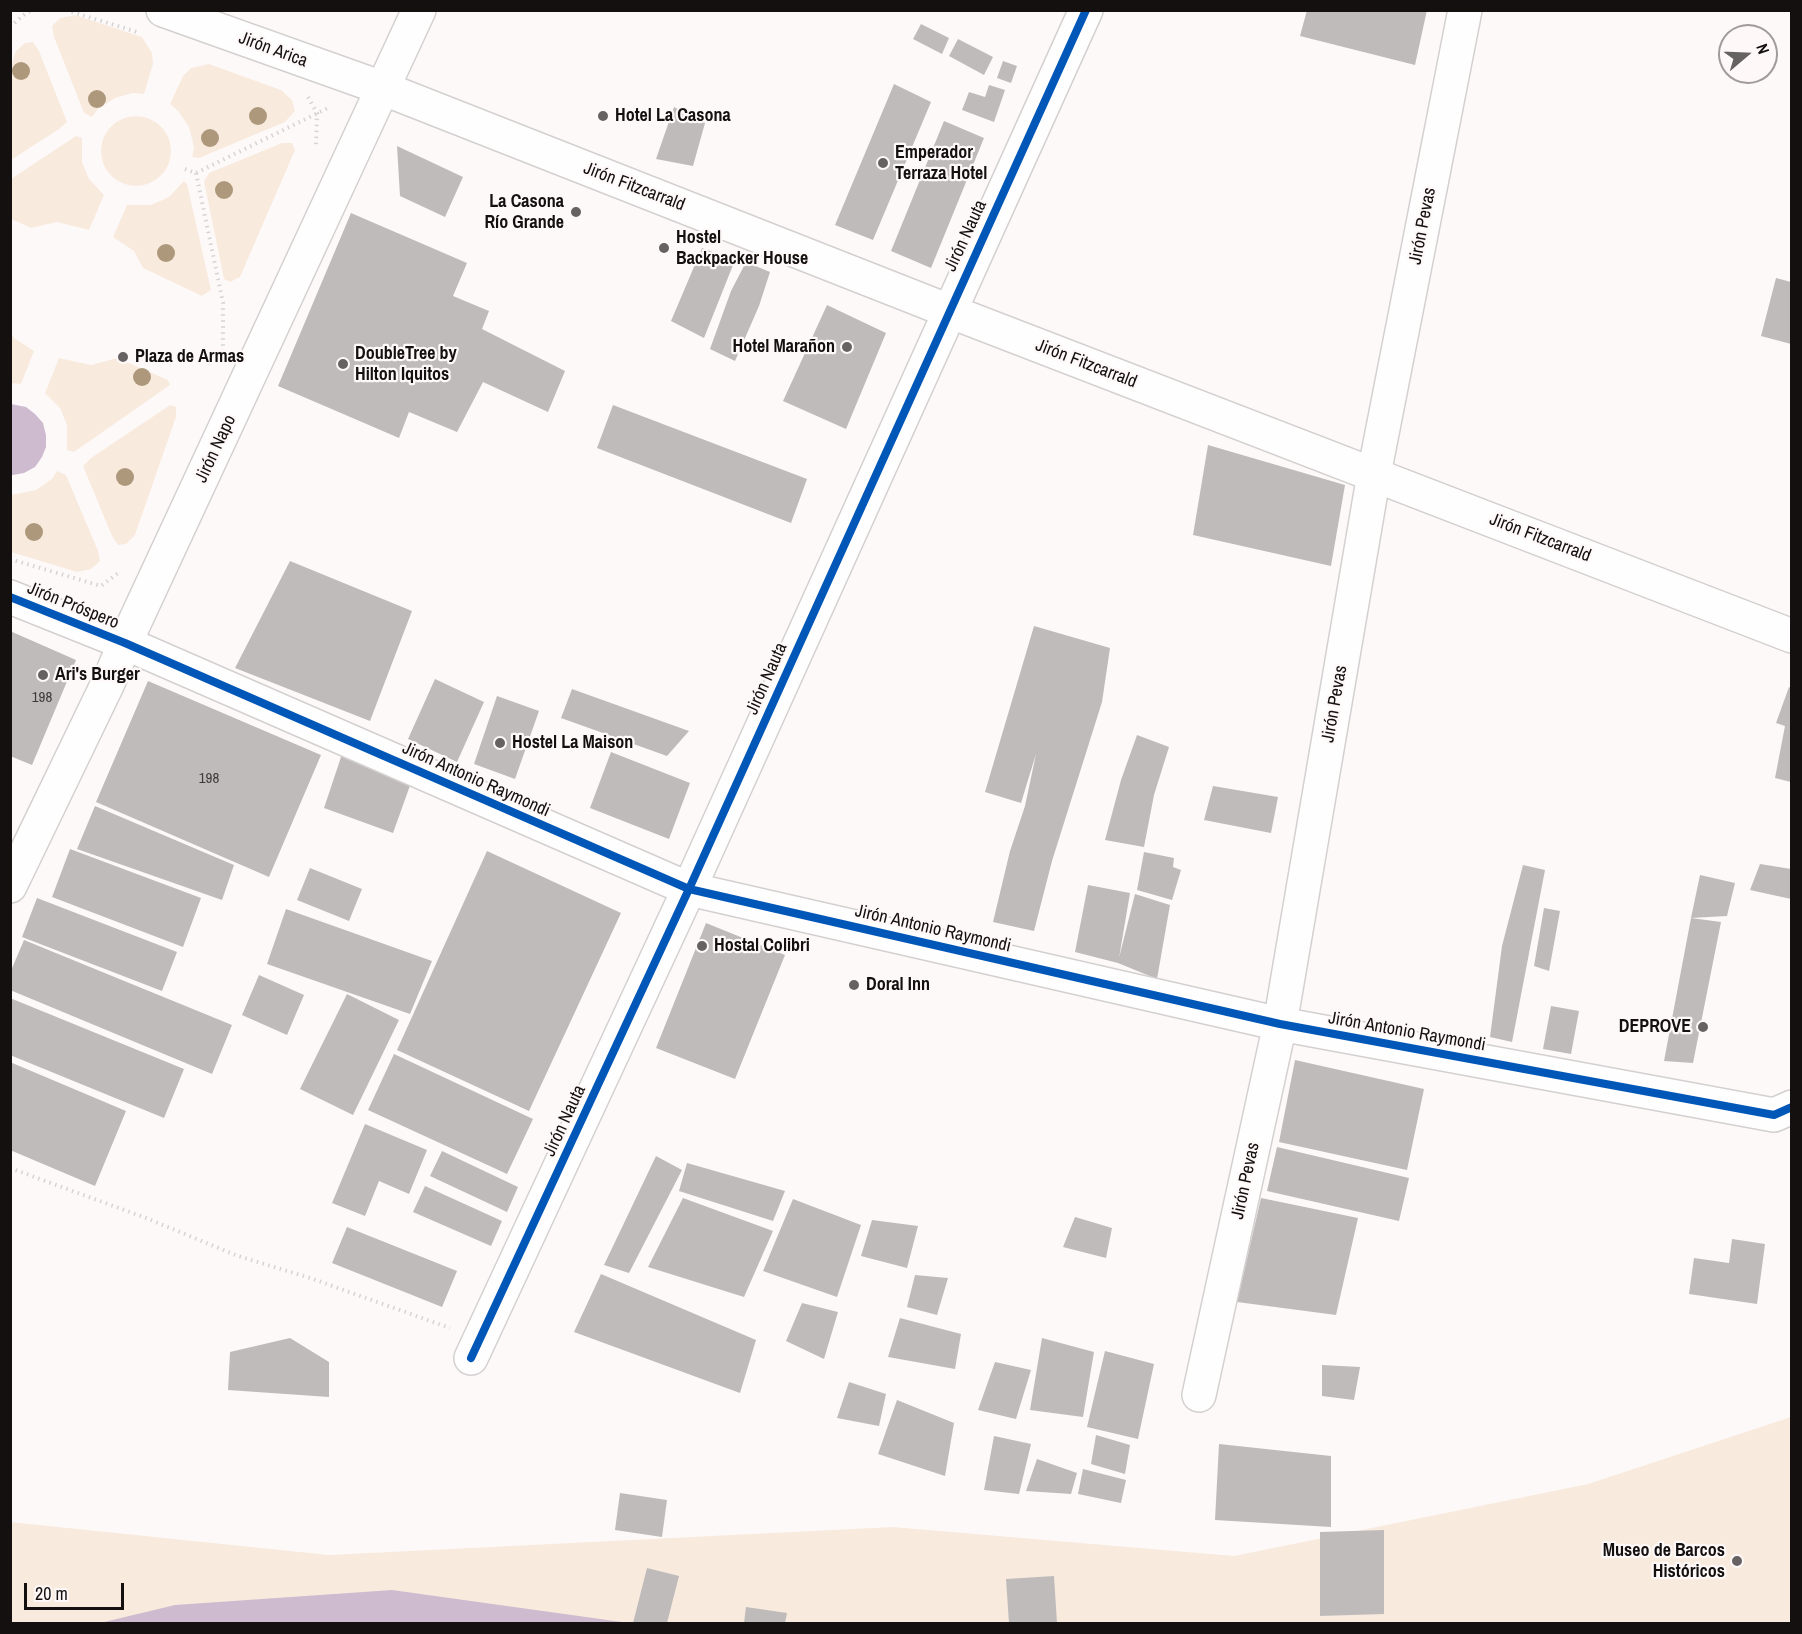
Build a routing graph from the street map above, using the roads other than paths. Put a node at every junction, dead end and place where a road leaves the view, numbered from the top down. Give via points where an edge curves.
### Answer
1 (163, 10) edge
2 (419, 10) edge
3 (1086, 10) edge
4 (1465, 10) edge
5 (382, 88) junction
6 (949, 311) junction
7 (1374, 474) junction
8 (10, 597) edge
9 (1791, 636) edge
10 (125, 643) junction
11 (10, 886) edge
12 (689, 889) junction
13 (1280, 1024) junction
14 (1783, 1111) edge
15 (476, 1349) road end
16 (1199, 1395) dead end

1 - 5 street, Jirón Arica
2 - 5 street, Jirón Napo
3 - 6 street, Jirón Nauta
4 - 7 street, Jirón Pevas
5 - 6 street, Jirón Fitzcarrald
5 - 10 street, Jirón Napo
6 - 7 street, Jirón Fitzcarrald
6 - 12 street, Jirón Nauta
7 - 9 street, Jirón Fitzcarrald
7 - 13 street, Jirón Pevas
8 - 10 street, Jirón Próspero
10 - 11 street, Jirón Napo
10 - 12 street, Jirón Antonio Raymondi
12 - 13 street, Jirón Antonio Raymondi
12 - 15 street, Jirón Nauta
13 - 14 street, Jirón Antonio Raymondi
13 - 16 street, Jirón Pevas

